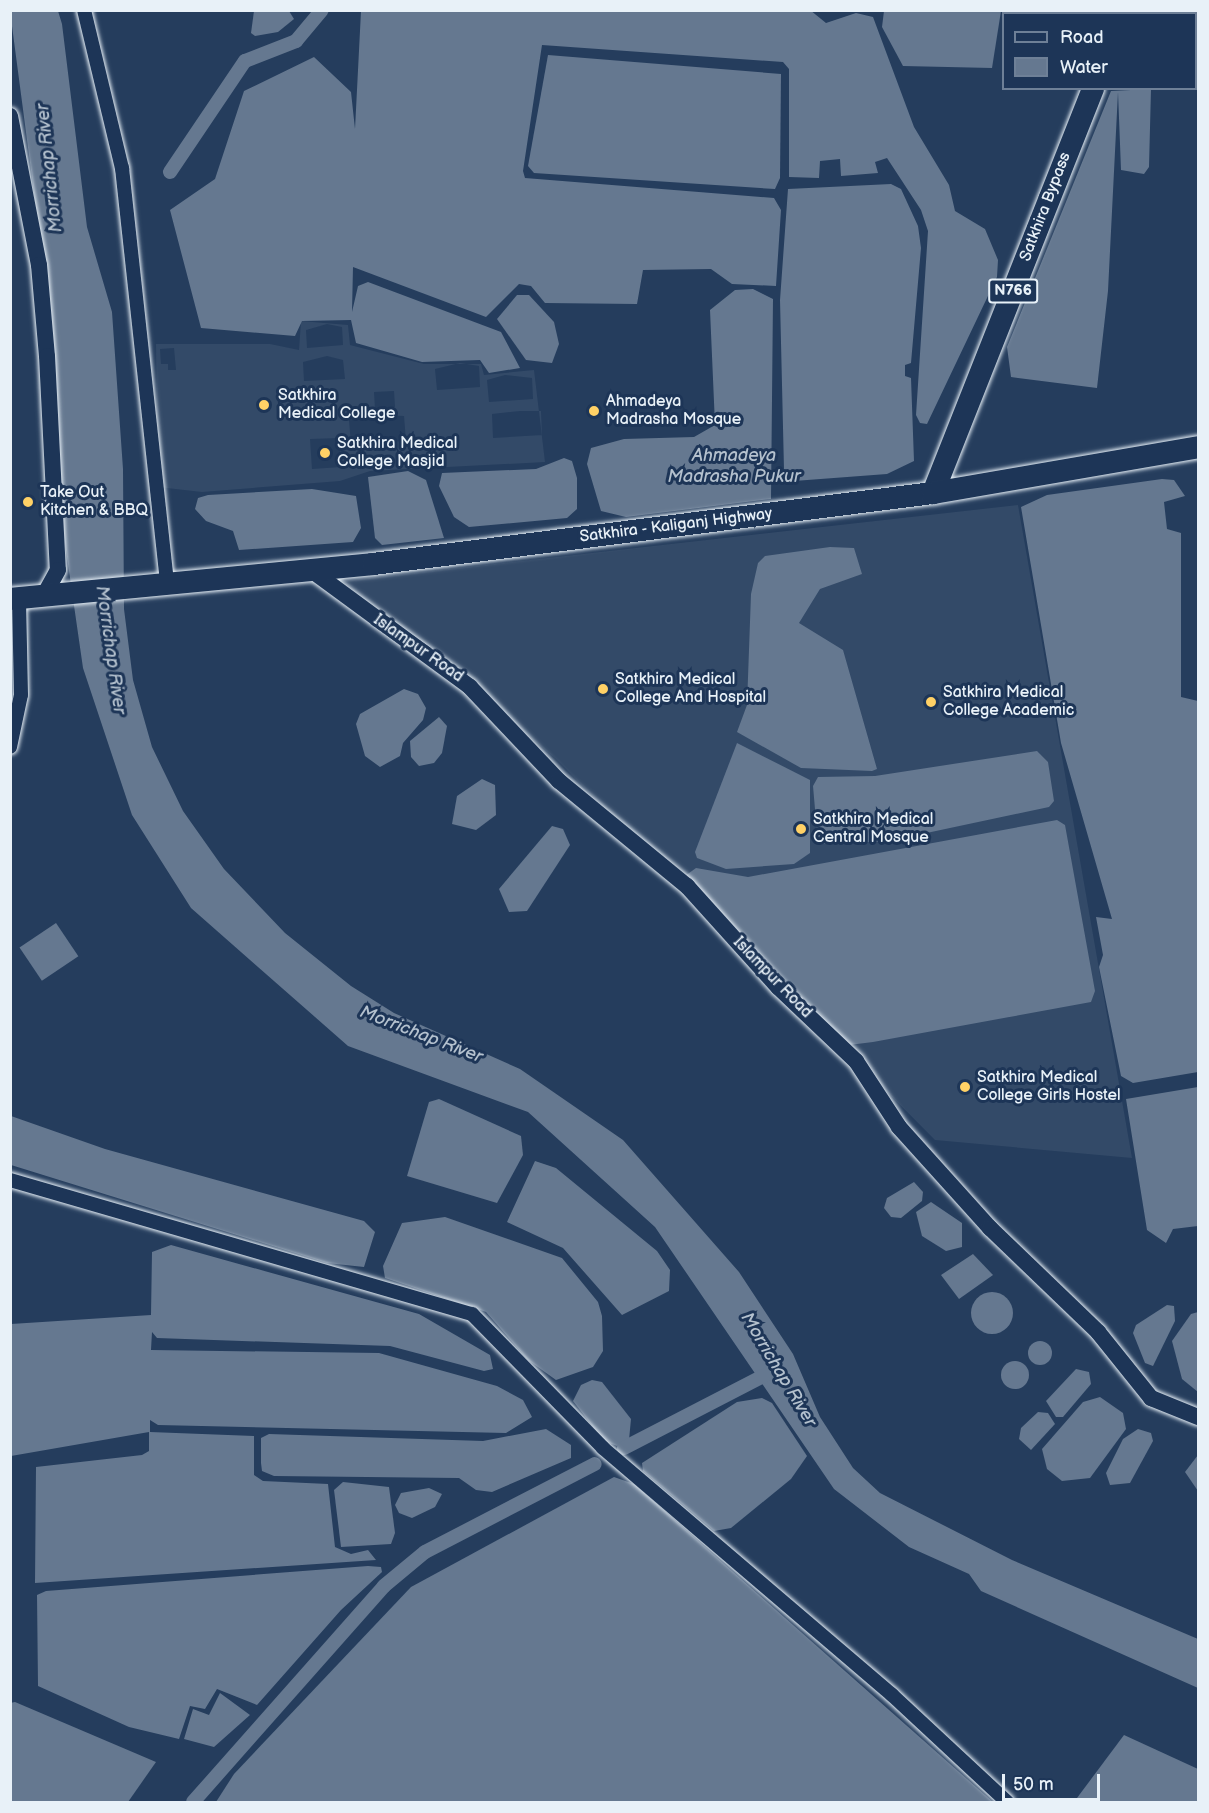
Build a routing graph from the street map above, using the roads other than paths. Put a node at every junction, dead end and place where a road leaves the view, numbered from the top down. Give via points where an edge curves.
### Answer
1 (84, 10) edge
2 (1092, 90) edge
3 (10, 116) edge
4 (1198, 447) edge
5 (933, 493) junction
6 (311, 570) junction
7 (159, 585) junction
8 (48, 597) junction
9 (15, 599) edge
10 (10, 747) edge
11 (10, 1180) edge
12 (1198, 1417) edge
13 (1007, 1803) edge

1 - 7 street via 122,168
2 - 5 highway, Satkhira Bypass / N766
3 - 8 street via 39,265 47,356 58,570
4 - 5 highway, Satkhira - Kaliganj Highway
5 - 6 highway, Satkhira - Kaliganj Highway
6 - 7 highway, Satkhira - Kaliganj Highway
6 - 12 street, Islampur Road via 470,687 559,781 686,886 778,987 856,1061 899,1127 990,1228 1098,1332 1151,1398
7 - 8 highway, Satkhira - Kaliganj Highway
8 - 9 highway, Satkhira - Kaliganj Highway
9 - 10 street via 21,695
11 - 13 street via 472,1314 603,1448 892,1695

